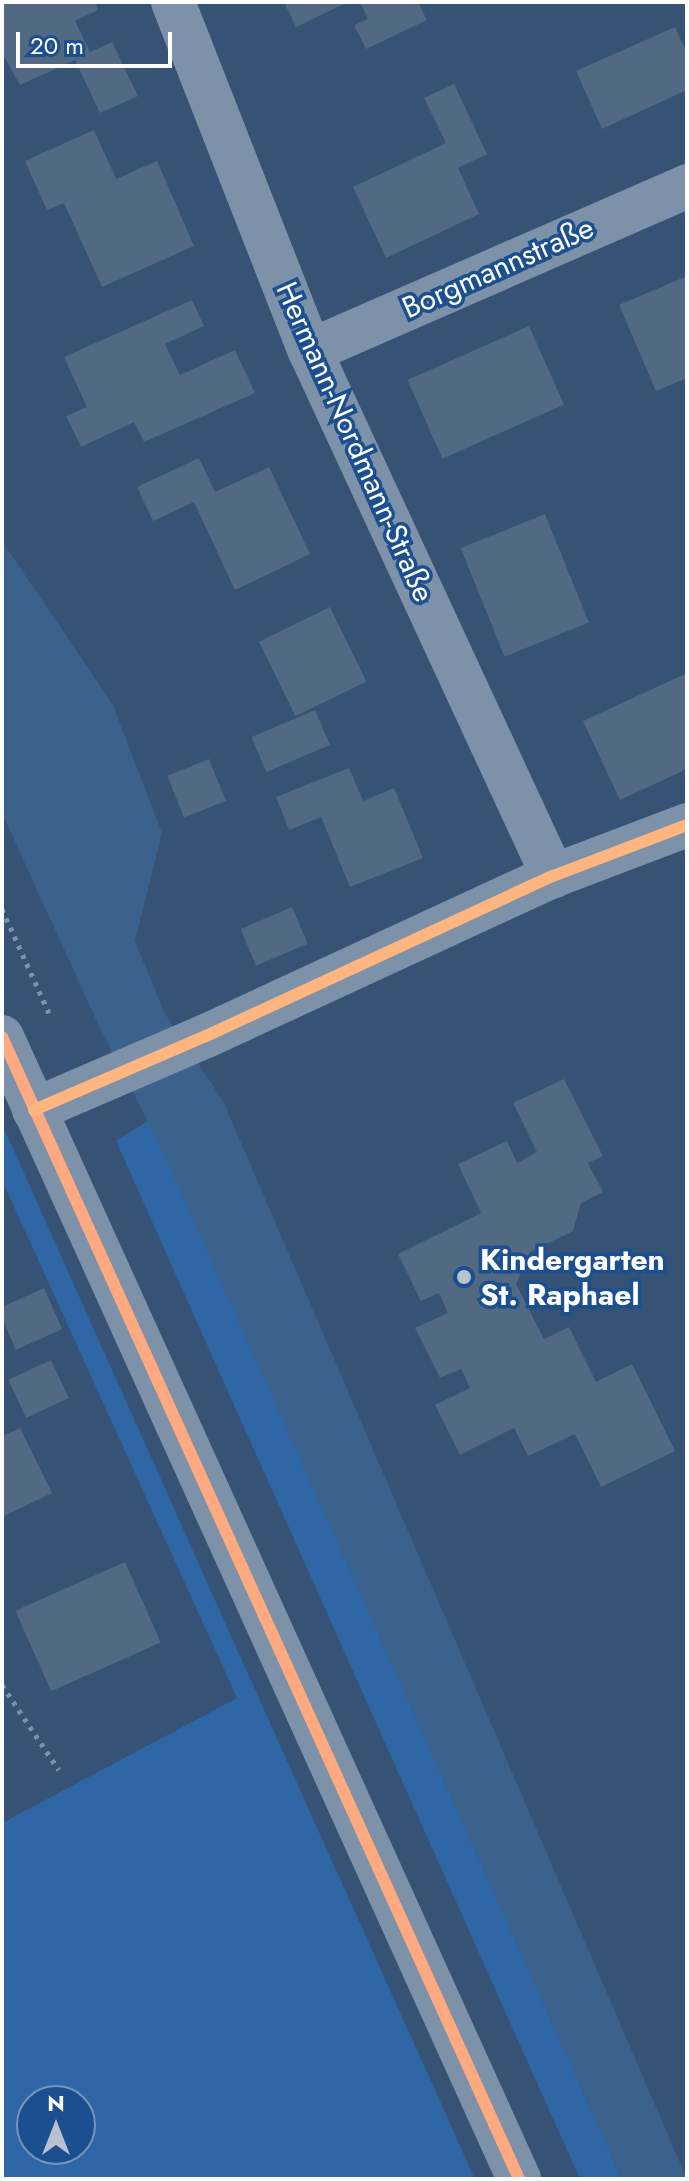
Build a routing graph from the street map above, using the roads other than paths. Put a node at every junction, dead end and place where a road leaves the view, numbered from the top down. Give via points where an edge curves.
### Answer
1 (173, 2) edge
2 (687, 186) edge
3 (310, 351) junction
4 (687, 825) edge
5 (553, 876) junction
6 (2, 1037) edge
7 (34, 1110) junction
8 (519, 2179) edge

1 - 3 street, Hermann-Nordmann-Straße
2 - 3 street, Borgmannstraße
3 - 5 street, Hermann-Nordmann-Straße
4 - 5 street
5 - 7 street
6 - 7 street
7 - 8 street

